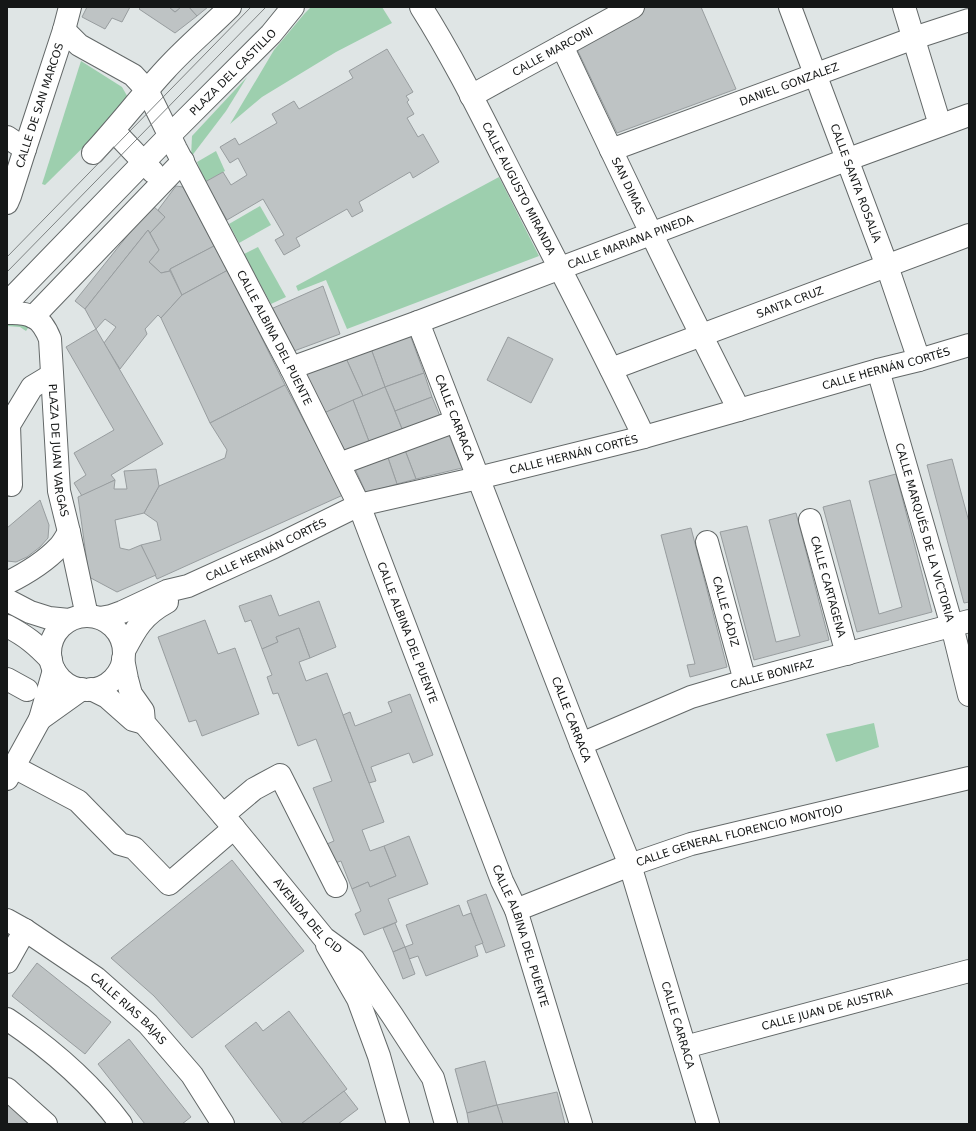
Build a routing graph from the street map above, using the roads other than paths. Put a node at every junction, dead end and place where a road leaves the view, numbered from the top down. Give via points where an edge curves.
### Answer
1 (70, 7) edge
2 (230, 7) edge
3 (293, 7) edge
4 (421, 7) edge
5 (633, 7) edge
6 (790, 7) edge
7 (904, 7) edge
8 (969, 20) edge
9 (64, 30) junction
10 (914, 38) junction
11 (562, 46) junction
12 (814, 74) junction
13 (147, 90) junction
14 (471, 96) junction
15 (969, 115) edge
16 (940, 125) junction
17 (114, 131) junction
18 (170, 135) junction
19 (16, 143) edge
20 (611, 150) junction
21 (94, 153) dead end
22 (846, 160) junction
23 (183, 161) junction
24 (143, 162) junction
25 (163, 182) junction
26 (7, 203) edge
27 (652, 234) junction
28 (969, 235) edge
29 (886, 266) junction
30 (560, 268) junction
31 (7, 303) edge
32 (7, 313) edge
33 (33, 317) junction
34 (418, 322) junction
35 (701, 336) junction
36 (969, 345) edge
37 (919, 360) junction
38 (291, 368) junction
39 (611, 369) junction
40 (878, 370) junction
41 (52, 376) junction
42 (740, 410) junction
43 (456, 421) junction
44 (644, 437) junction
45 (339, 464) junction
46 (478, 478) junction
47 (11, 484) dead end
48 (359, 505) junction
49 (810, 520) dead end
50 (70, 532) junction
51 (707, 542) dead end
52 (7, 583) edge
53 (188, 586) junction
54 (7, 600) edge
55 (85, 618) junction
56 (961, 624) edge
57 (7, 626) edge
58 (848, 654) junction
59 (124, 655) junction
60 (52, 665) junction
61 (7, 679) edge
62 (746, 681) junction
63 (87, 689) junction
64 (27, 690) dead end
65 (969, 695) edge
66 (40, 719) junction
67 (144, 723) junction
68 (581, 744) junction
69 (10, 773) edge
70 (969, 778) edge
71 (228, 822) junction
72 (630, 865) junction
73 (336, 886) dead end
74 (516, 910) junction
75 (16, 925) edge
76 (324, 938) junction
77 (7, 962) edge
78 (969, 971) edge
79 (7, 1019) edge
80 (686, 1047) junction
81 (7, 1089) edge
82 (397, 1119) edge
83 (46, 1124) edge
84 (121, 1124) edge
85 (223, 1124) edge
86 (446, 1124) edge
87 (581, 1124) edge
88 (708, 1124) edge

1 - 9 street, CALLE DE SAN MARCOS
2 - 13 street
3 - 18 street, PLAZA DEL CASTILLO via 271,34
4 - 14 street, CALLE AUGUSTO MIRANDA via 443,42
5 - 11 street, CALLE MARCONI
6 - 12 street, CALLE SANTA ROSALÍA
7 - 10 street
8 - 10 street, DANIEL GONZALEZ
9 - 13 street, CALLE ALBINA DEL PUENTE via 79,45 133,76
9 - 19 street, CALLE DE SAN MARCOS
10 - 12 street, DANIEL GONZALEZ
10 - 16 street
11 - 14 street, CALLE MARCONI
11 - 20 street, SAN DIMAS
12 - 20 street, DANIEL GONZALEZ
12 - 22 street, CALLE SANTA ROSALÍA
13 - 17 street
13 - 18 street, CALLE ALBINA DEL PUENTE
14 - 30 street, CALLE AUGUSTO MIRANDA
15 - 16 street, CALLE MARIANA PINEDA
16 - 22 street, CALLE MARIANA PINEDA
17 - 21 street
17 - 24 street
18 - 23 street, CALLE ALBINA DEL PUENTE
18 - 24 street, PLAZA DEL CASTILLO
19 - 26 street, CALLE DE SAN MARCOS
20 - 27 street, SAN DIMAS
22 - 27 street, CALLE MARIANA PINEDA
22 - 29 street, CALLE SANTA ROSALÍA
23 - 25 street
23 - 38 street, CALLE ALBINA DEL PUENTE
24 - 25 street
24 - 31 street, PLAZA DEL CASTILLO
25 - 33 street
27 - 30 street, CALLE MARIANA PINEDA
27 - 35 street, SAN DIMAS
28 - 29 street, SANTA CRUZ
29 - 35 street, SANTA CRUZ
29 - 37 street, CALLE SANTA ROSALÍA
30 - 34 street, CALLE MARIANA PINEDA
30 - 39 street, CALLE AUGUSTO MIRANDA
32 - 33 street via 21,312
33 - 41 street, PLAZA DE JUAN VARGAS via 40,321 50,339
34 - 38 street, CALLE MARIANA PINEDA
34 - 43 street, CALLE CARRACA
35 - 39 street, SANTA CRUZ
35 - 42 street, SAN DIMAS
36 - 37 street, CALLE HERNÁN CORTÉS
37 - 40 street, CALLE HERNÁN CORTÉS
38 - 45 street, CALLE ALBINA DEL PUENTE
39 - 44 street, CALLE AUGUSTO MIRANDA
40 - 42 street, CALLE HERNÁN CORTÉS
40 - 56 street, CALLE MARQUÉS DE LA VICTORIA
41 - 47 street via 32,386 9,425
41 - 50 street, PLAZA DE JUAN VARGAS via 59,491
42 - 44 street, CALLE HERNÁN CORTÉS
43 - 45 street
43 - 46 street, CALLE CARRACA
44 - 46 street, CALLE HERNÁN CORTÉS
45 - 48 street, CALLE ALBINA DEL PUENTE
46 - 48 street, CALLE HERNÁN CORTÉS
46 - 68 street, CALLE CARRACA
48 - 53 street, CALLE HERNÁN CORTÉS
48 - 74 street, CALLE ALBINA DEL PUENTE via 502,881
49 - 58 street, CALLE CARTAGENA
50 - 52 street via 60,547 47,558
50 - 55 street, PLAZA DE JUAN VARGAS
51 - 62 street, CALLE CÁDIZ
53 - 55 street via 167,591 111,616
53 - 59 street via 146,616 134,632
54 - 55 street via 49,618
55 - 59 street via 110,623 122,640
55 - 60 street via 60,627 53,637 50,648
56 - 58 street, CALLE BONIFAZ
56 - 65 street, CALLE MARQUÉS DE LA VICTORIA
57 - 60 street via 37,644
58 - 62 street, CALLE BONIFAZ
59 - 63 street via 120,670 112,680 103,686
59 - 67 street, AVENIDA DEL CID via 126,679 131,694 143,711
60 - 63 street via 64,683 72,688
60 - 66 street
61 - 64 street
62 - 68 street, CALLE BONIFAZ via 691,697
63 - 66 street
63 - 67 street, AVENIDA DEL CID via 107,697 133,720
66 - 69 street
67 - 71 street, AVENIDA DEL CID
68 - 72 street, CALLE CARRACA
69 - 71 street via 78,801 120,844 134,848 169,884
70 - 72 street, CALLE GENERAL FLORENCIO MONTOJO via 691,844
71 - 73 street via 254,789 280,775
71 - 76 street, AVENIDA DEL CID
72 - 74 street, CALLE GENERAL FLORENCIO MONTOJO
72 - 80 street, CALLE CARRACA
74 - 87 street, CALLE ALBINA DEL PUENTE
75 - 77 street
75 - 85 street, CALLE RIAS BAJAS via 96,978 148,1024 192,1075
76 - 82 street via 358,999 379,1056
76 - 86 street, AVENIDA DEL CID via 354,960 392,1015 433,1078
78 - 80 street, CALLE JUAN DE AUSTRIA
79 - 84 street via 70,1066
80 - 88 street, CALLE CARRACA
81 - 83 street

